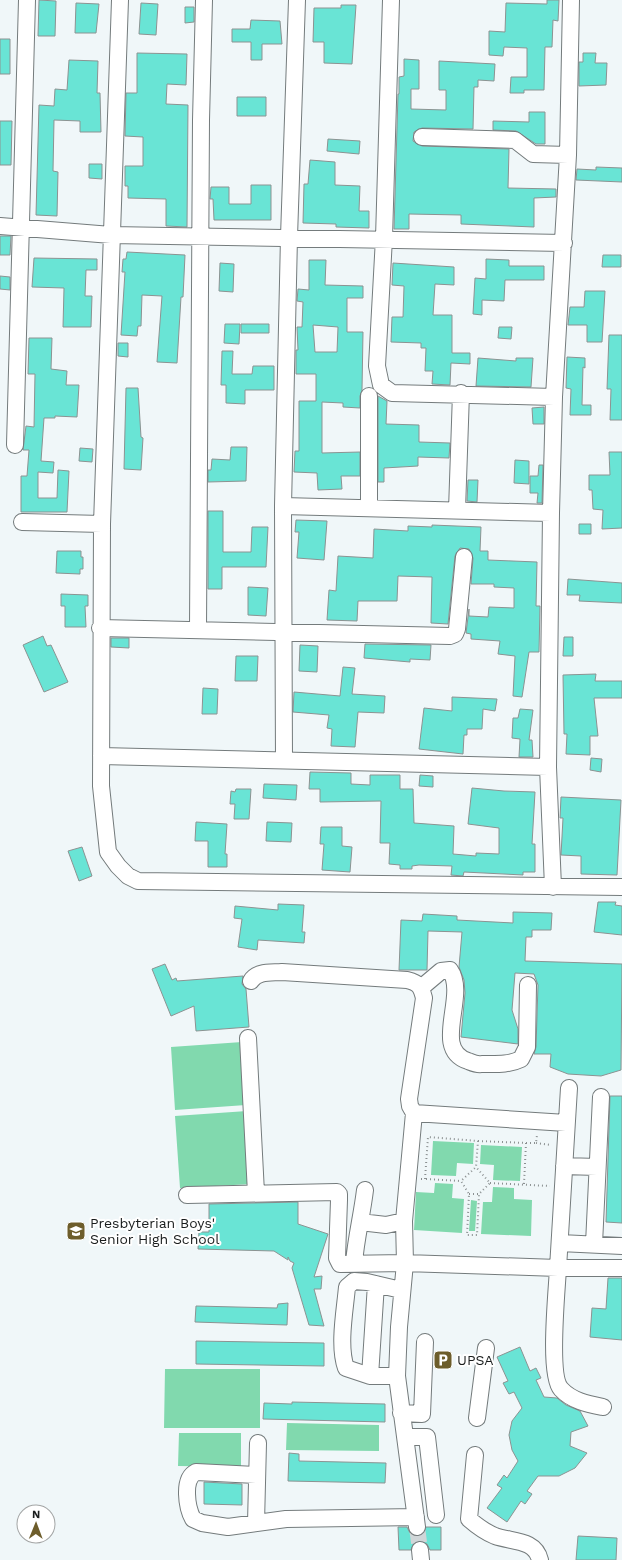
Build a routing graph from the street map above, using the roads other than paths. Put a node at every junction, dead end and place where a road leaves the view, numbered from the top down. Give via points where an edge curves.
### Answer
1 (27, 0) edge
2 (120, 0) edge
3 (204, 0) edge
4 (297, 0) edge
5 (391, 0) edge
6 (571, 0) edge
7 (422, 137) dead end
8 (568, 155) junction
9 (0, 226) edge
10 (20, 227) junction
11 (111, 235) junction
12 (200, 237) junction
13 (289, 237) junction
14 (384, 238) junction
15 (564, 242) junction
16 (461, 393) junction
17 (369, 396) dead end
18 (554, 397) junction
19 (15, 445) dead end
20 (284, 506) junction
21 (369, 508) junction
22 (457, 510) junction
23 (551, 513) junction
24 (22, 522) dead end
25 (102, 524) junction
26 (464, 557) dead end
27 (100, 628) junction
28 (198, 629) junction
29 (285, 633) junction
30 (101, 756) junction
31 (284, 760) junction
32 (548, 767) junction
33 (554, 887) junction
34 (622, 887) edge
35 (252, 981) dead end
36 (528, 985) dead end
37 (422, 987) junction
38 (248, 1038) dead end
39 (569, 1088) dead end
40 (601, 1097) dead end
41 (414, 1113) junction
42 (566, 1123) junction
43 (564, 1166) junction
44 (597, 1167) junction
45 (365, 1190) dead end
46 (256, 1193) junction
47 (187, 1194) dead end
48 (404, 1220) junction
49 (360, 1222) junction
50 (560, 1243) junction
51 (594, 1244) junction
52 (622, 1246) edge
53 (354, 1263) junction
54 (405, 1263) junction
55 (558, 1268) junction
56 (622, 1268) edge
57 (376, 1284) junction
58 (401, 1290) junction
59 (425, 1342) dead end
60 (486, 1348) dead end
61 (370, 1376) junction
62 (397, 1376) junction
63 (603, 1407) dead end
64 (401, 1413) junction
65 (477, 1418) dead end
66 (405, 1437) junction
67 (258, 1443) dead end
68 (475, 1454) dead end
69 (256, 1475) junction
70 (436, 1515) dead end
71 (256, 1523) junction
72 (540, 1560) edge

1 - 10 street
2 - 11 street
3 - 12 street
4 - 13 street
5 - 14 street
6 - 8 street
7 - 8 street via 515,140 533,154
8 - 15 street
9 - 10 street
10 - 11 street
10 - 19 street
11 - 12 street
11 - 25 street
12 - 13 street
12 - 28 street
13 - 14 street
13 - 20 street
14 - 15 street
14 - 16 street via 377,366 381,385 392,392
15 - 18 street
16 - 18 street
16 - 22 street
17 - 21 street
18 - 23 street
20 - 21 street
20 - 29 street
21 - 22 street
22 - 23 street
23 - 32 street
24 - 25 street
25 - 27 street
26 - 29 street via 455,634 450,636
27 - 28 street
27 - 30 street
28 - 29 street
29 - 31 street
30 - 31 street
30 - 33 street via 101,786 108,852 128,876 138,881
31 - 32 street
32 - 33 street
33 - 34 street
35 - 37 street via 254,977 262,974 282,972 407,980
36 - 37 street via 527,1047 521,1059 512,1063 478,1064 457,1056 452,1049 455,998 454,979 450,970 441,971
37 - 41 street via 424,998 409,1099
38 - 46 street
39 - 42 street
40 - 44 street
41 - 42 street
41 - 48 street
42 - 43 street
43 - 44 street
43 - 50 street
44 - 51 street
45 - 49 street
46 - 47 street
46 - 53 street via 337,1192 338,1261 340,1264
48 - 49 street via 386,1225
48 - 54 street
49 - 53 street
50 - 51 street
50 - 55 street
51 - 52 street
53 - 54 street
54 - 55 street
54 - 58 street
55 - 56 street
55 - 63 street via 554,1362 557,1381 567,1394 585,1403
57 - 58 street
57 - 61 street
57 - 61 street via 354,1281 347,1287 343,1326 346,1368
58 - 62 street
59 - 64 street via 422,1414
60 - 65 street
61 - 62 street
62 - 64 street
64 - 66 street
66 - 70 street via 427,1438
66 - 71 street via 417,1522 286,1519
67 - 69 street
68 - 72 street via 468,1519 496,1536 533,1547
69 - 71 street
69 - 71 street via 196,1472 189,1481 187,1499 194,1518 202,1523 228,1527

